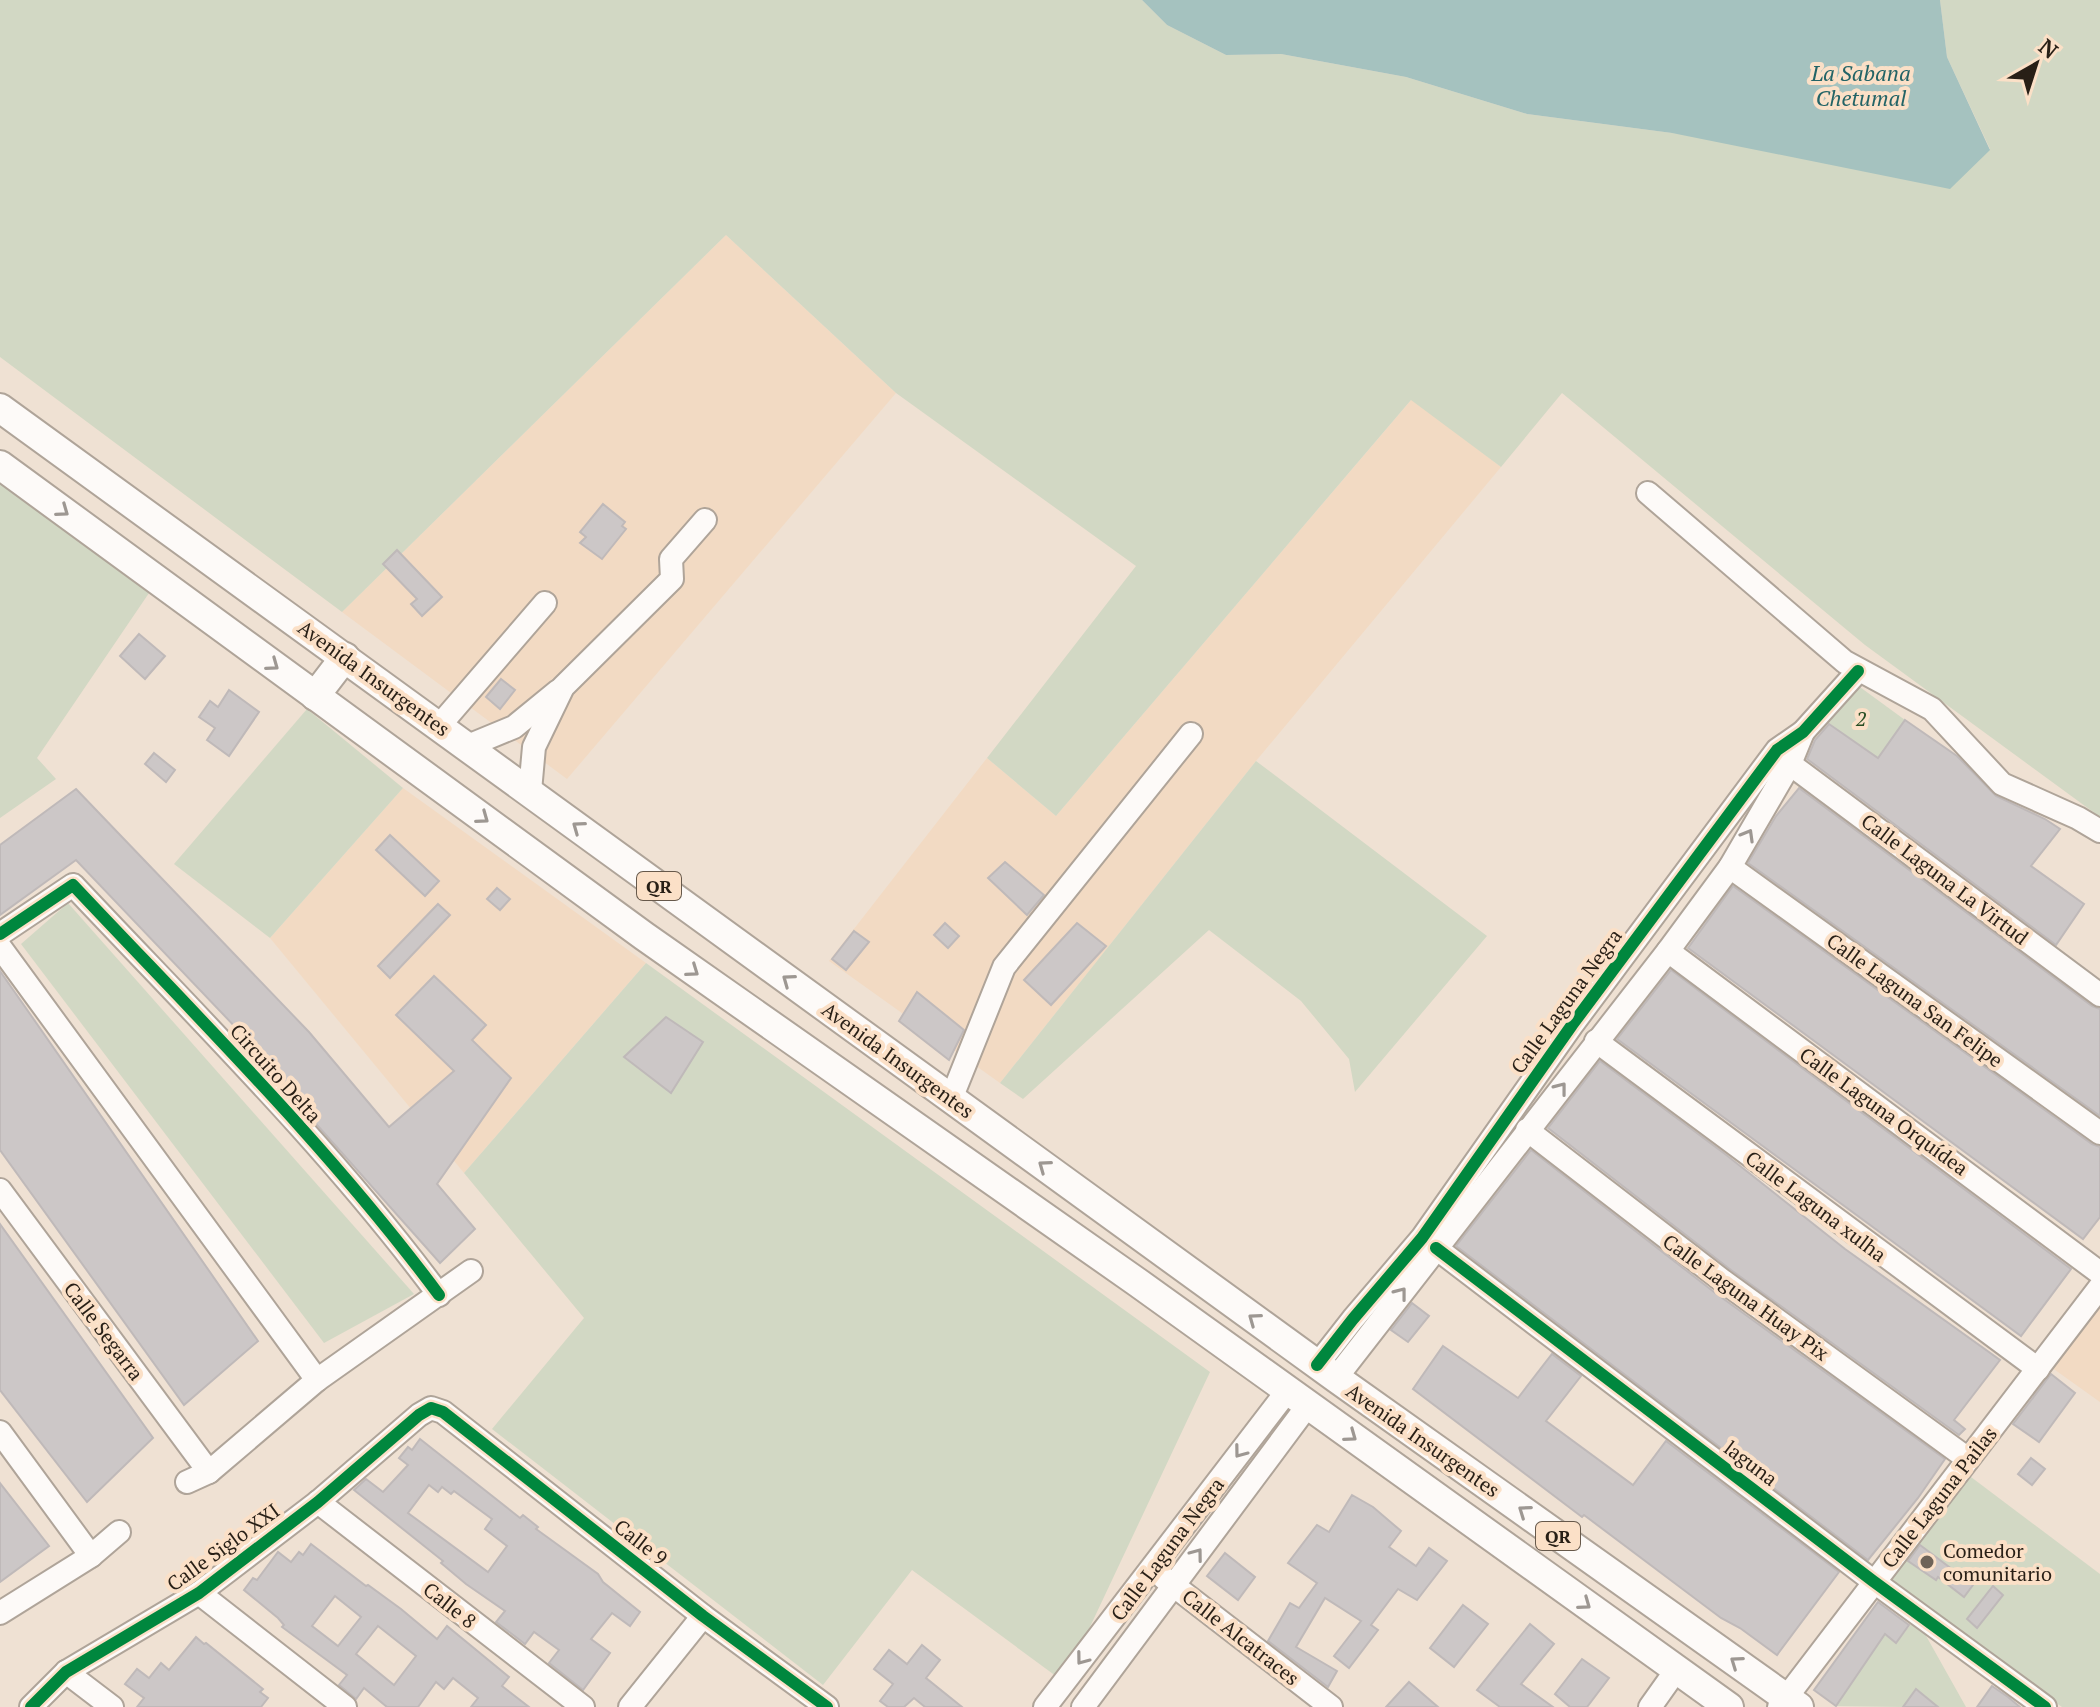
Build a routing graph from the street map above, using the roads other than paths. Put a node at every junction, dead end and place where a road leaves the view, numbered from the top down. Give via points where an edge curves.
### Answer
1 (0, 408) edge
2 (0, 465) edge
3 (1648, 493) dead end
4 (705, 520) dead end
5 (545, 603) dead end
6 (345, 657) junction
7 (1858, 671) junction
8 (563, 687) junction
9 (315, 696) junction
10 (439, 726) junction
11 (1803, 732) junction
12 (1191, 734) dead end
13 (468, 746) junction
14 (1790, 764) junction
15 (530, 791) junction
16 (2100, 831) edge
17 (1730, 867) junction
18 (0, 934) edge
19 (0, 947) edge
20 (1668, 951) junction
21 (2100, 995) edge
22 (1596, 1041) junction
23 (951, 1099) junction
24 (1527, 1130) junction
25 (2100, 1133) edge
26 (926, 1134) junction
27 (0, 1190) edge
28 (1436, 1248) junction
29 (1160, 1251) junction
30 (471, 1271) dead end
31 (2100, 1273) edge
32 (1137, 1282) junction
33 (2100, 1287) edge
34 (439, 1295) junction
35 (2038, 1369) junction
36 (1326, 1371) junction
37 (317, 1380) junction
38 (1298, 1398) junction
39 (431, 1408) joint
40 (0, 1432) edge
41 (1968, 1459) junction
42 (209, 1472) junction
43 (187, 1482) dead end
44 (318, 1502) junction
45 (119, 1532) dead end
46 (91, 1556) junction
47 (1151, 1569) junction
48 (1873, 1581) junction
49 (1174, 1585) junction
50 (199, 1593) junction
51 (0, 1613) edge
52 (703, 1616) junction
53 (1677, 1669) junction
54 (66, 1672) junction
55 (1051, 1699) edge
56 (1788, 1704) edge
57 (31, 1707) edge
58 (112, 1707) edge
59 (345, 1707) edge
60 (583, 1707) edge
61 (630, 1707) edge
62 (827, 1707) edge
63 (1081, 1707) edge
64 (1331, 1707) edge
65 (1650, 1707) edge
66 (1729, 1707) edge
67 (2045, 1707) edge

1 - 6 main road, Avenida Insurgentes / QR
2 -> 9 main road, Avenida Insurgentes / QR
3 - 7 street
4 - 8 street via 671,559 672,579
5 - 10 street
6 - 9 main road
6 - 10 main road, Avenida Insurgentes / QR
7 - 11 street, Calle Laguna Negra
7 - 16 street via 1932,709 2002,784
8 - 13 street via 514,727
8 - 15 street via 534,747
9 -> 26 main road, Avenida Insurgentes / QR
10 - 13 main road, Avenida Insurgentes / QR
11 - 14 street, Calle Laguna Negra
11 - 36 street, Calle Laguna Negra via 1777,750 1572,1025 1422,1238 1353,1319
12 - 23 street via 1004,967
13 - 15 main road, Avenida Insurgentes / QR
17 -> 14 street, Calle Laguna Negra
14 - 21 street, Calle Laguna La Virtud
23 -> 15 main road, Avenida Insurgentes / QR
17 - 20 street, Calle Laguna Negra
17 - 25 street, Calle Laguna San Felipe
18 - 34 street, Circuito Delta via 73,885 391,1229
19 - 37 street
20 - 22 street, Calle Laguna Negra
20 - 31 street, Calle Laguna Orquídea
24 -> 22 street, Calle Laguna Negra
22 - 35 street, Calle Laguna xulha
23 - 26 main road
29 -> 23 main road, Avenida Insurgentes / QR
24 - 28 street, Calle Laguna Negra
24 - 41 street, Calle Laguna Huay Pix
26 - 32 main road, Avenida Insurgentes / QR
27 - 42 street, Calle Segarra
36 -> 28 street, Calle Laguna Negra
28 - 48 street, laguna
29 - 32 main road
36 -> 29 main road, Avenida Insurgentes / QR
30 - 34 street
32 - 38 main road, Avenida Insurgentes / QR
33 - 35 street, Calle Laguna Pailas
34 - 37 street
35 - 41 street, Calle Laguna Pailas
56 -> 36 main road, Avenida Insurgentes / QR
37 - 42 street
38 -> 47 street, Calle Laguna Negra
49 -> 38 street, Calle Laguna Negra
38 -> 53 main road, Avenida Insurgentes / QR
39 - 44 street, Calle Siglo XXI
39 - 52 street, Calle 9 via 443,1412
40 - 46 street
41 - 48 street, Calle Laguna Pailas
42 - 43 street
44 - 50 street, Calle Siglo XXI
44 - 60 street, Calle 8
45 - 46 street
46 - 51 street
47 - 49 street, Calle Alcatraces
47 -> 55 street, Calle Laguna Negra
48 - 56 street, Calle Laguna Pailas
48 - 67 street, laguna
49 - 63 street, Calle Laguna Negra
49 - 64 street, Calle Alcatraces
50 - 54 street, Calle Siglo XXI
50 - 59 street
52 - 61 street
52 - 62 street, Calle 9
53 - 65 street
53 - 66 main road, Avenida Insurgentes / QR
54 - 57 street, Calle Siglo XXI
54 - 58 street
55 - 63 street

